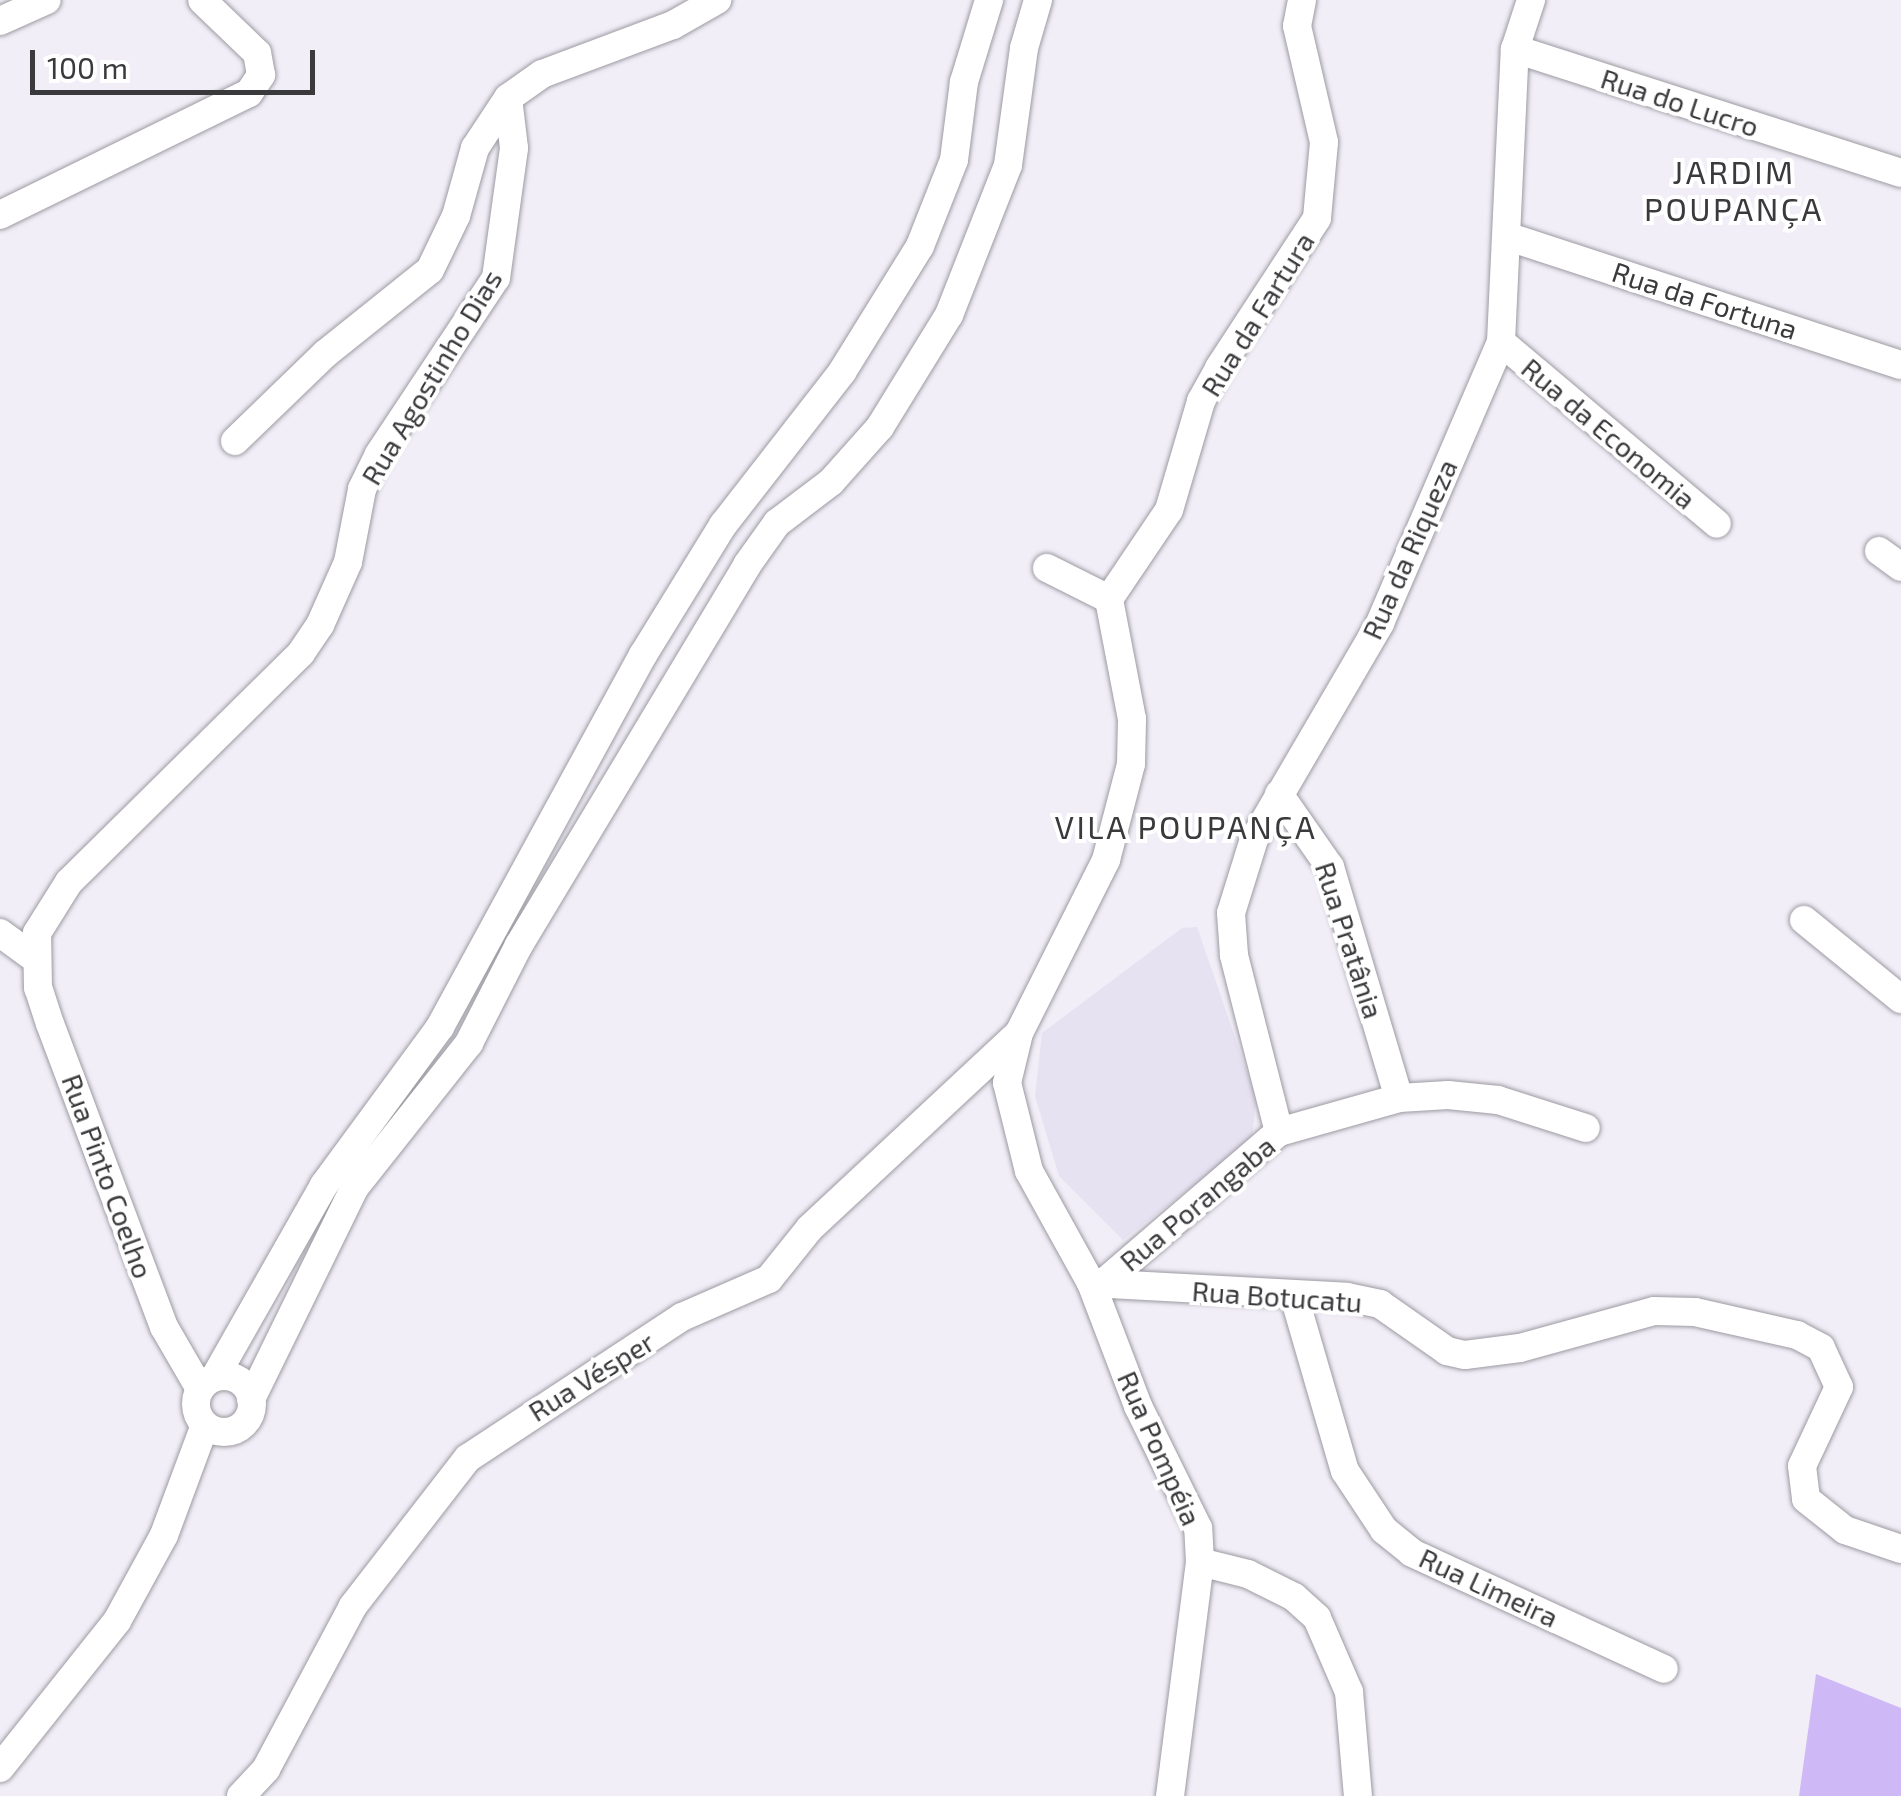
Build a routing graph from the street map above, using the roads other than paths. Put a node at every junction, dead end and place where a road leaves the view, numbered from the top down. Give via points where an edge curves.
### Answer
1 (46, 0) edge
2 (202, 0) edge
3 (716, 0) edge
4 (989, 0) edge
5 (1038, 0) edge
6 (1302, 0) edge
7 (1531, 0) edge
8 (0, 22) edge
9 (1516, 49) junction
10 (508, 98) junction
11 (1901, 173) edge
12 (0, 215) edge
13 (1509, 236) junction
14 (1501, 342) junction
15 (1901, 364) edge
16 (235, 441) dead end
17 (1717, 524) dead end
18 (1047, 568) dead end
19 (1109, 599) junction
20 (1279, 794) junction
21 (1804, 920) dead end
22 (0, 933) edge
23 (34, 957) junction
24 (1901, 1000) edge
25 (1020, 1033) junction
26 (1399, 1098) junction
27 (1586, 1128) dead end
28 (1279, 1132) junction
29 (1096, 1284) junction
30 (1294, 1296) junction
31 (207, 1383) junction
32 (252, 1400) junction
33 (205, 1424) junction
34 (1901, 1549) edge
35 (1200, 1562) junction
36 (1664, 1669) dead end
37 (0, 1768) edge
38 (242, 1796) edge
39 (1170, 1796) edge
40 (1358, 1796) edge

1 - 8 street
2 - 12 street via 257,52 262,75 249,93
3 - 10 street via 674,25 542,74
4 - 31 street via 964,82 954,160 920,246 842,372 748,484 643,655 440,1026 324,1185
5 - 32 street via 1024,48 1008,165 949,315 880,427 831,482 777,523 747,565 520,945 469,1043 355,1188
6 - 19 street, Rua da Fartura via 1298,26 1324,142 1318,218 1219,368 1201,401 1170,510
7 - 9 street, Rua da Riqueza
9 - 11 street, Rua do Lucro
9 - 13 street, Rua da Riqueza
10 - 16 street via 475,148 456,216 430,270 324,354
10 - 23 street, Rua Agostinho Dias via 514,148 496,278 379,454 362,489 348,562 320,625 301,653 47,907
13 - 14 street, Rua da Riqueza
13 - 15 street, Rua da Fortuna
14 - 17 street, Rua da Economia
14 - 20 street, Rua da Riqueza via 1380,623
18 - 19 street
19 - 25 street via 1132,719 1131,764 1106,860
20 - 26 street, Rua Pratânia via 1330,867
20 - 28 street, Rua da Riqueza via 1241,872 1231,913 1234,955
21 - 24 street
22 - 23 street
23 - 31 street, Rua Pinto Coelho via 50,1024 164,1327
25 - 29 street via 1007,1083 1014,1126 1050,1218
25 - 38 street, Rua Vésper via 810,1228 769,1280 682,1317 468,1458 353,1606 266,1768
26 - 27 street, Rua Porangaba via 1498,1100
26 - 28 street, Rua Porangaba
28 - 29 street, Rua Porangaba
29 - 30 street, Rua Botucatu
29 - 35 street, Rua Pompéia via 1138,1406 1198,1528
30 - 34 street, Rua Botucatu via 1380,1304 1447,1351 1465,1355 1520,1348 1654,1311 1695,1312 1797,1334 1821,1348 1839,1387 1802,1466 1806,1499 1845,1530
30 - 36 street, Rua Limeira via 1346,1471 1384,1530 1412,1553
31 - 32 street via 234,1377
31 - 33 street via 196,1408
32 - 33 street via 248,1418 232,1430
33 - 37 street via 164,1536 116,1621
35 - 39 street, Rua Pompéia
35 - 40 street via 1248,1574 1294,1597 1316,1618 1350,1692

